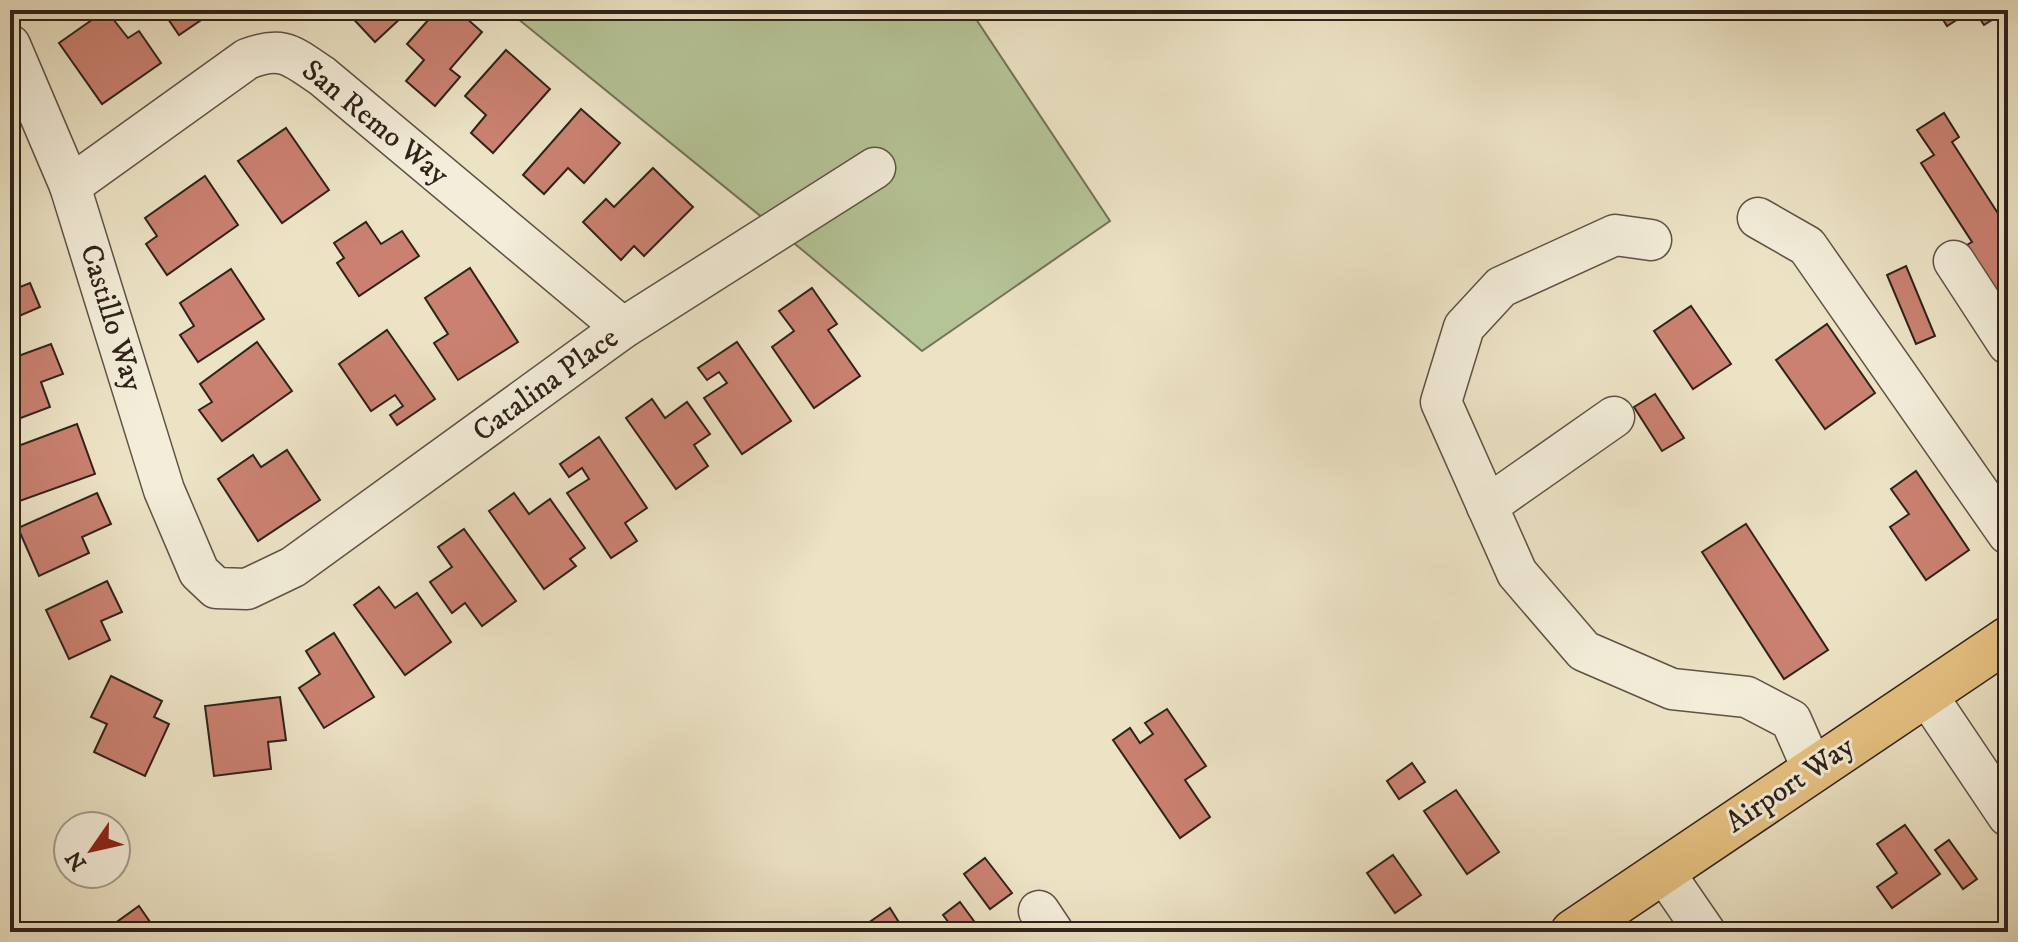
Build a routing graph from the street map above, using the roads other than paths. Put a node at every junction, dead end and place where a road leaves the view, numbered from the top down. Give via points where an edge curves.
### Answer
1 (10, 45) edge
2 (875, 168) dead end
3 (70, 186) junction
4 (1758, 218) dead end
5 (1651, 240) dead end
6 (1954, 261) dead end
7 (623, 328) junction
8 (2008, 344) edge
9 (1614, 417) dead end
10 (1487, 506) junction
11 (2005, 523) edge
12 (216, 588) joint
13 (2008, 639) edge
14 (1926, 694) junction
15 (1813, 770) junction
16 (2008, 816) edge
17 (1663, 871) junction
18 (1573, 932) edge
19 (1705, 932) edge

1 - 3 street, Castillo Way
2 - 7 street, Catalina Place
3 - 7 street, San Remo Way via 247,59 268,51 290,55 322,76
3 - 12 street, Castillo Way via 164,490 199,572
4 - 11 street via 1807,246
5 - 10 street via 1615,235 1528,274 1501,287 1464,327 1441,402
6 - 8 street
7 - 12 street, Catalina Place via 293,567 247,589
9 - 10 street
10 - 15 street via 1517,573 1584,651 1672,689 1747,697 1791,720
13 - 14 main road, Airport Way
14 - 15 main road, Airport Way
14 - 16 street
15 - 17 main road, Airport Way
17 - 18 main road, Airport Way
17 - 19 street

